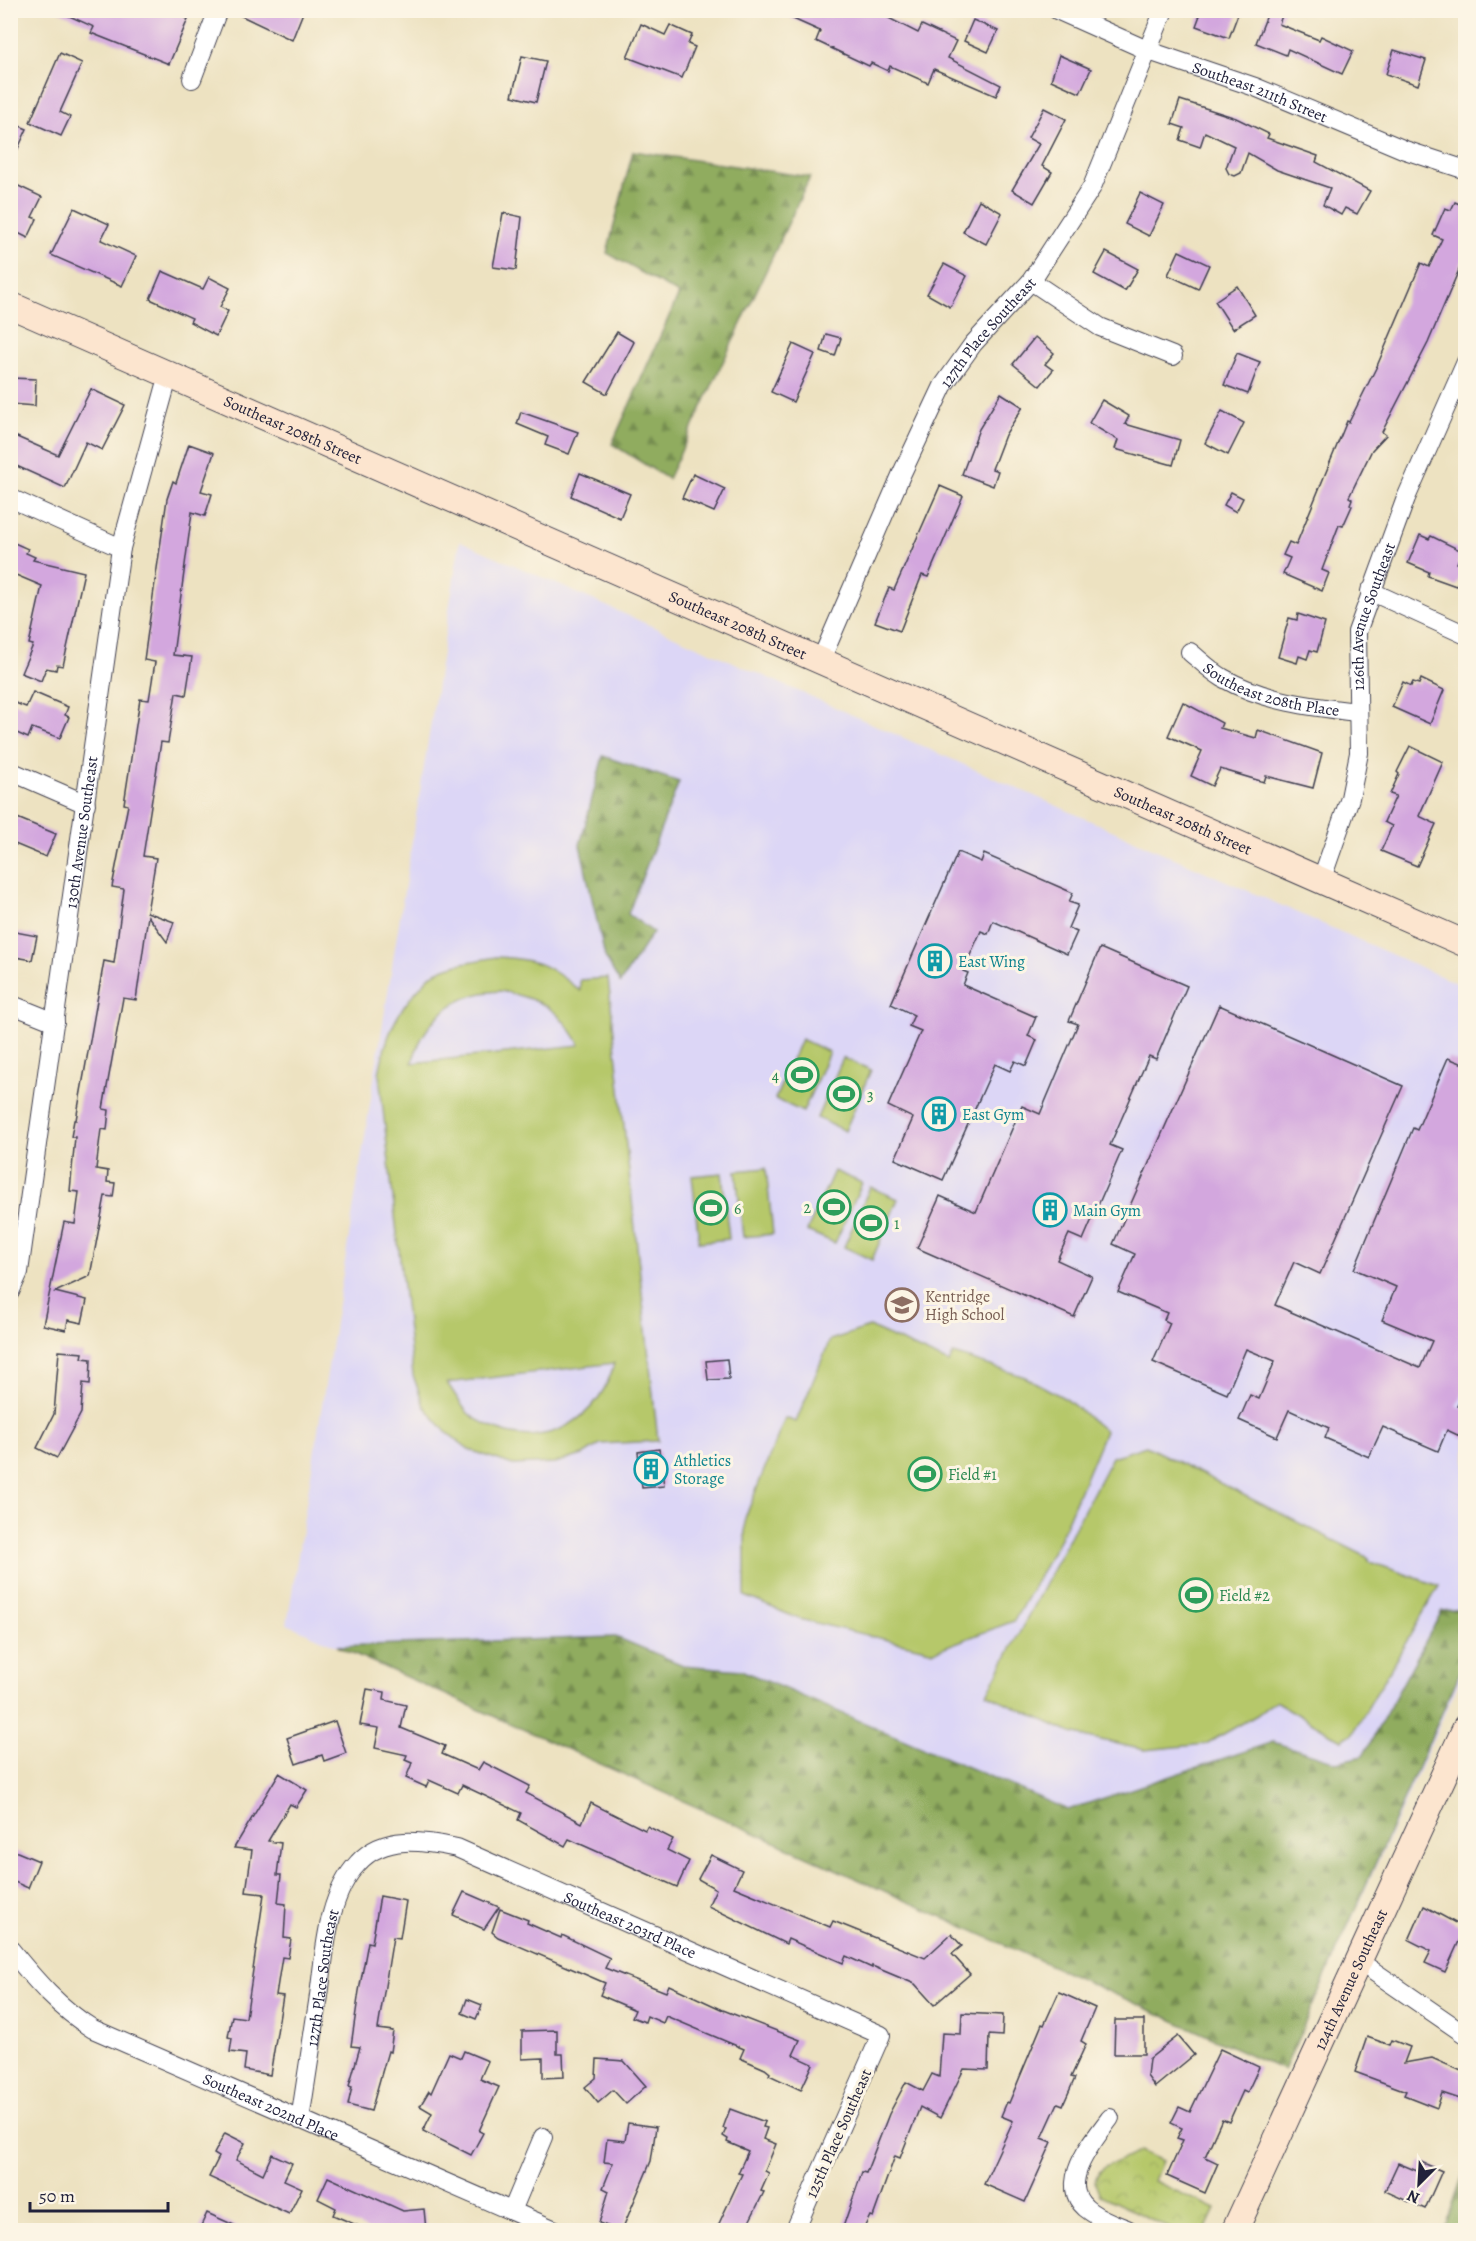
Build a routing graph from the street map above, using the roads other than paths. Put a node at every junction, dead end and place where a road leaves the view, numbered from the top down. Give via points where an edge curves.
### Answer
1 (218, 10) edge
2 (1057, 10) edge
3 (1164, 10) edge
4 (1149, 51) junction
5 (192, 79) dead end
6 (1466, 170) edge
7 (1031, 282) junction
8 (10, 305) edge
9 (1173, 356) dead end
10 (1464, 369) edge
11 (169, 374) junction
12 (10, 498) edge
13 (121, 548) junction
14 (1370, 591) junction
15 (1466, 635) edge
16 (1190, 652) dead end
17 (821, 660) junction
18 (1357, 712) junction
19 (10, 771) edge
20 (86, 804) junction
21 (1321, 881) junction
22 (1466, 944) edge
23 (10, 1004) edge
24 (55, 1022) junction
25 (10, 1292) edge
26 (1466, 1727) edge
27 (376, 1851) joint
28 (10, 1949) edge
29 (1357, 1960) junction
30 (881, 2035) joint
31 (1466, 2035) edge
32 (1110, 2118) dead end
33 (300, 2120) junction
34 (543, 2137) dead end
35 (512, 2211) junction
36 (555, 2230) edge
37 (795, 2230) edge
38 (1129, 2230) edge
39 (1234, 2230) edge

1 - 5 street
2 - 4 street, Southeast 211th Street
3 - 4 street, 127th Place Southeast
4 - 6 street, Southeast 211th Street via 1255,87 1405,150
4 - 7 street, 127th Place Southeast via 1092,188
7 - 9 street via 1100,327
7 - 17 street, 127th Place Southeast via 973,344 943,386
8 - 11 main road, Southeast 208th Street
10 - 14 street, 126th Avenue Southeast via 1406,498
11 - 13 street, 130th Avenue Southeast
11 - 17 main road, Southeast 208th Street
12 - 13 street
13 - 20 street, 130th Avenue Southeast
14 - 15 street
14 - 18 street, 126th Avenue Southeast via 1357,632
16 - 18 street, Southeast 208th Place via 1223,678 1257,693 1308,706
17 - 21 main road, Southeast 208th Street
18 - 21 street, 126th Avenue Southeast via 1359,753 1350,798
19 - 20 street
20 - 24 street, 130th Avenue Southeast
21 - 22 main road, Southeast 208th Street
23 - 24 street
24 - 25 street, 130th Avenue Southeast via 19,1272
26 - 29 main road, 124th Avenue Southeast
27 - 30 street, Southeast 203rd Place via 396,1842 425,1841 457,1848
27 - 33 street, 127th Place Southeast via 359,1861 338,1894
28 - 33 street, Southeast 202nd Place via 52,1998 93,2029
29 - 31 street
29 - 39 main road, 124th Avenue Southeast
30 - 37 street, 125th Place Southeast
32 - 38 street via 1082,2158 1074,2184 1078,2200 1090,2212
33 - 35 street, Southeast 202nd Place
34 - 35 street
35 - 36 street, Southeast 202nd Place

